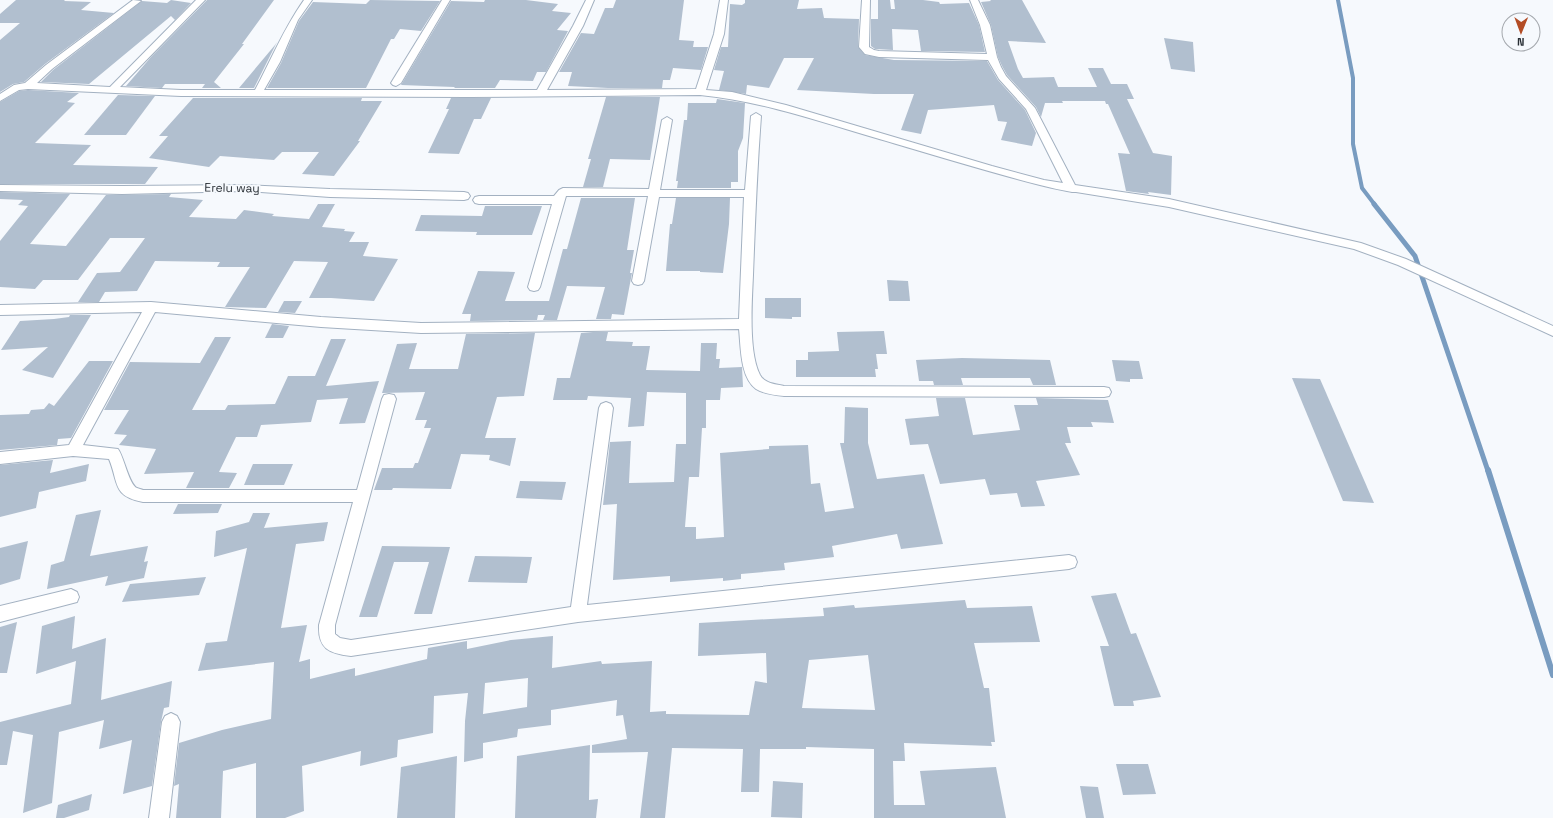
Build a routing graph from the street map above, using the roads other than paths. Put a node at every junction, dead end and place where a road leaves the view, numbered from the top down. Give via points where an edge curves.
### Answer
1 (202, 0) edge
2 (308, 0) edge
3 (446, 0) edge
4 (590, 0) edge
5 (724, 0) edge
6 (866, 0) edge
7 (974, 0) edge
8 (137, 1) dead end
9 (992, 57) junction
10 (396, 83) dead end
11 (28, 86) junction
12 (112, 90) junction
13 (541, 92) junction
14 (700, 92) junction
15 (258, 93) junction
16 (0, 98) edge
17 (756, 116) dead end
18 (667, 120) dead end
19 (0, 188) edge
20 (1072, 189) junction
21 (653, 192) junction
22 (750, 194) junction
23 (464, 196) dead end
24 (479, 200) dead end
25 (559, 200) junction
26 (638, 281) dead end
27 (534, 287) dead end
28 (151, 307) junction
29 (0, 310) edge
30 (745, 324) junction
31 (1553, 331) edge
32 (1104, 392) dead end
33 (389, 399) dead end
34 (606, 408) dead end
35 (72, 450) junction
36 (0, 458) edge
37 (362, 496) junction
38 (1069, 562) dead end
39 (71, 597) dead end
40 (0, 614) edge
41 (578, 614) junction
42 (171, 722) dead end
43 (159, 818) edge

1 - 12 street
2 - 15 street via 294,20
3 - 10 street
4 - 13 street
5 - 14 street via 720,34
6 - 9 street via 866,51 879,54
7 - 9 street via 985,25
8 - 11 street via 49,67
9 - 20 street via 1002,77 1030,108
11 - 12 street
11 - 16 street via 17,87
12 - 15 street
13 - 14 street
13 - 15 street
14 - 20 street via 732,95 782,106 1010,175
17 - 22 street
18 - 21 street
19 - 23 street, Erelu way via 238,188
20 - 31 street via 1169,203 1374,251
21 - 22 street
21 - 25 street via 571,191 563,192
21 - 26 street
22 - 30 street
24 - 25 street
25 - 27 street
28 - 29 street
28 - 30 street via 421,328
28 - 35 street
30 - 32 street via 752,372 757,382 767,388 784,391
33 - 37 street
34 - 41 street
35 - 36 street
35 - 37 street via 113,453 127,489 132,494 143,496
37 - 41 street via 327,625 327,637 336,646 351,648
38 - 41 street
39 - 40 street
42 - 43 street

